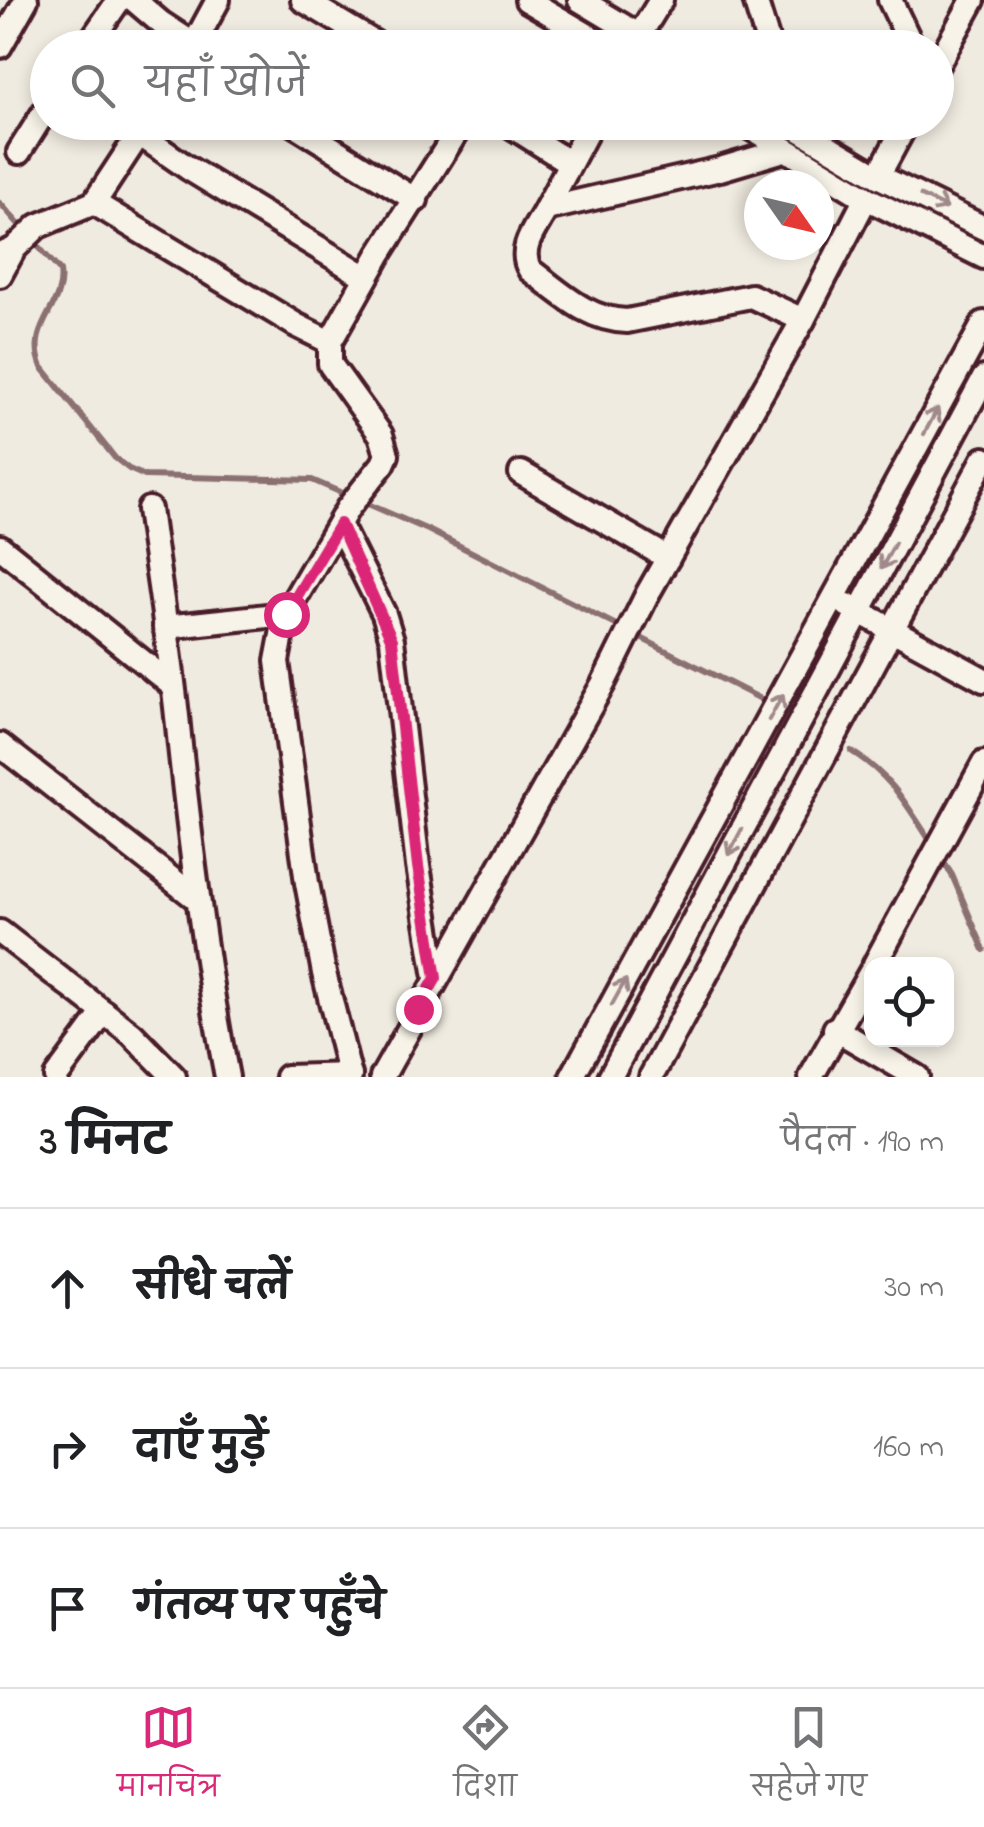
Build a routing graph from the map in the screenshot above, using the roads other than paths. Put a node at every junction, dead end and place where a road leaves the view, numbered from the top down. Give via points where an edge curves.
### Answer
1 (26, 0) edge
2 (119, 0) edge
3 (134, 0) edge
4 (218, 0) edge
5 (304, 0) edge
6 (527, 0) edge
7 (580, 0) edge
8 (661, 0) edge
9 (755, 0) edge
10 (890, 0) edge
11 (974, 0) edge
12 (98, 30) edge
13 (171, 30) edge
14 (202, 30) edge
15 (354, 30) edge
16 (578, 30) edge
17 (628, 30) edge
18 (642, 30) edge
19 (764, 30) edge
20 (905, 30) edge
21 (954, 35) edge
22 (0, 46) edge
23 (30, 135) edge
24 (135, 140) edge
25 (156, 140) edge
26 (319, 140) edge
27 (453, 140) edge
28 (534, 140) edge
29 (582, 140) edge
30 (769, 140) edge
31 (818, 140) edge
32 (897, 140) edge
33 (784, 150) junction
34 (19, 152) dead end
35 (570, 163) junction
36 (878, 176) junction
37 (866, 198) junction
38 (416, 200) junction
39 (94, 204) junction
40 (546, 209) junction
41 (984, 228) edge
42 (18, 243) edge
43 (984, 258) edge
44 (0, 275) edge
45 (366, 277) junction
46 (803, 320) junction
47 (984, 323) edge
48 (330, 342) junction
49 (984, 378) edge
50 (984, 459) edge
51 (522, 473) dead end
52 (149, 509) dead end
53 (344, 516) junction
54 (0, 547) edge
55 (668, 558) junction
56 (836, 598) junction
57 (858, 610) junction
58 (286, 614) junction
59 (165, 627) junction
60 (892, 630) junction
61 (984, 680) edge
62 (173, 686) junction
63 (0, 745) edge
64 (984, 762) edge
65 (975, 806) edge
66 (197, 899) junction
67 (0, 932) edge
68 (878, 957) edge
69 (436, 978) junction
70 (864, 982) edge
71 (104, 1012) junction
72 (836, 1029) junction
73 (350, 1076) edge
74 (56, 1077) edge
75 (174, 1077) edge
76 (227, 1077) edge
77 (287, 1077) edge
78 (382, 1077) edge
79 (572, 1077) edge
80 (610, 1077) edge
81 (651, 1077) edge
82 (810, 1077) edge
83 (917, 1077) edge

1 - 22 street
2 - 12 street
3 - 13 street
4 - 14 street
5 - 15 street
6 - 16 street
7 - 17 street
8 - 18 street
9 - 19 street
10 - 20 street
11 - 21 street
23 - 34 street
24 - 39 street
25 - 45 street via 188,168
26 - 38 street
27 - 38 street
28 - 35 street
29 - 35 street
30 - 33 street
31 - 36 street
32 - 36 street
33 - 37 street
33 - 40 street
35 - 40 street
36 -> 41 street
37 - 43 street
37 - 46 street
38 - 45 street
39 - 42 street
39 - 48 street
40 - 46 street via 524,249 525,261 590,315 627,321 751,296
42 - 44 street
45 - 48 street
46 - 55 street
56 -> 47 street
48 - 53 street via 330,364 382,435 387,455
49 -> 57 street
50 - 60 street
51 - 55 street
52 - 59 street
53 - 58 street
53 - 69 street via 392,640
54 - 62 street
55 - 69 street
56 - 57 street
79 -> 56 street
57 - 60 street
57 -> 80 street
58 - 59 street
58 - 73 street via 277,662 307,882
59 - 62 street
60 - 61 street
60 - 81 street
62 - 66 street
63 - 66 street
64 - 65 street
65 - 68 street via 946,831
66 - 76 street
67 - 71 street
69 - 78 street
70 - 72 street
71 - 74 street
71 - 75 street
72 - 82 street
72 - 83 street
73 - 77 street

